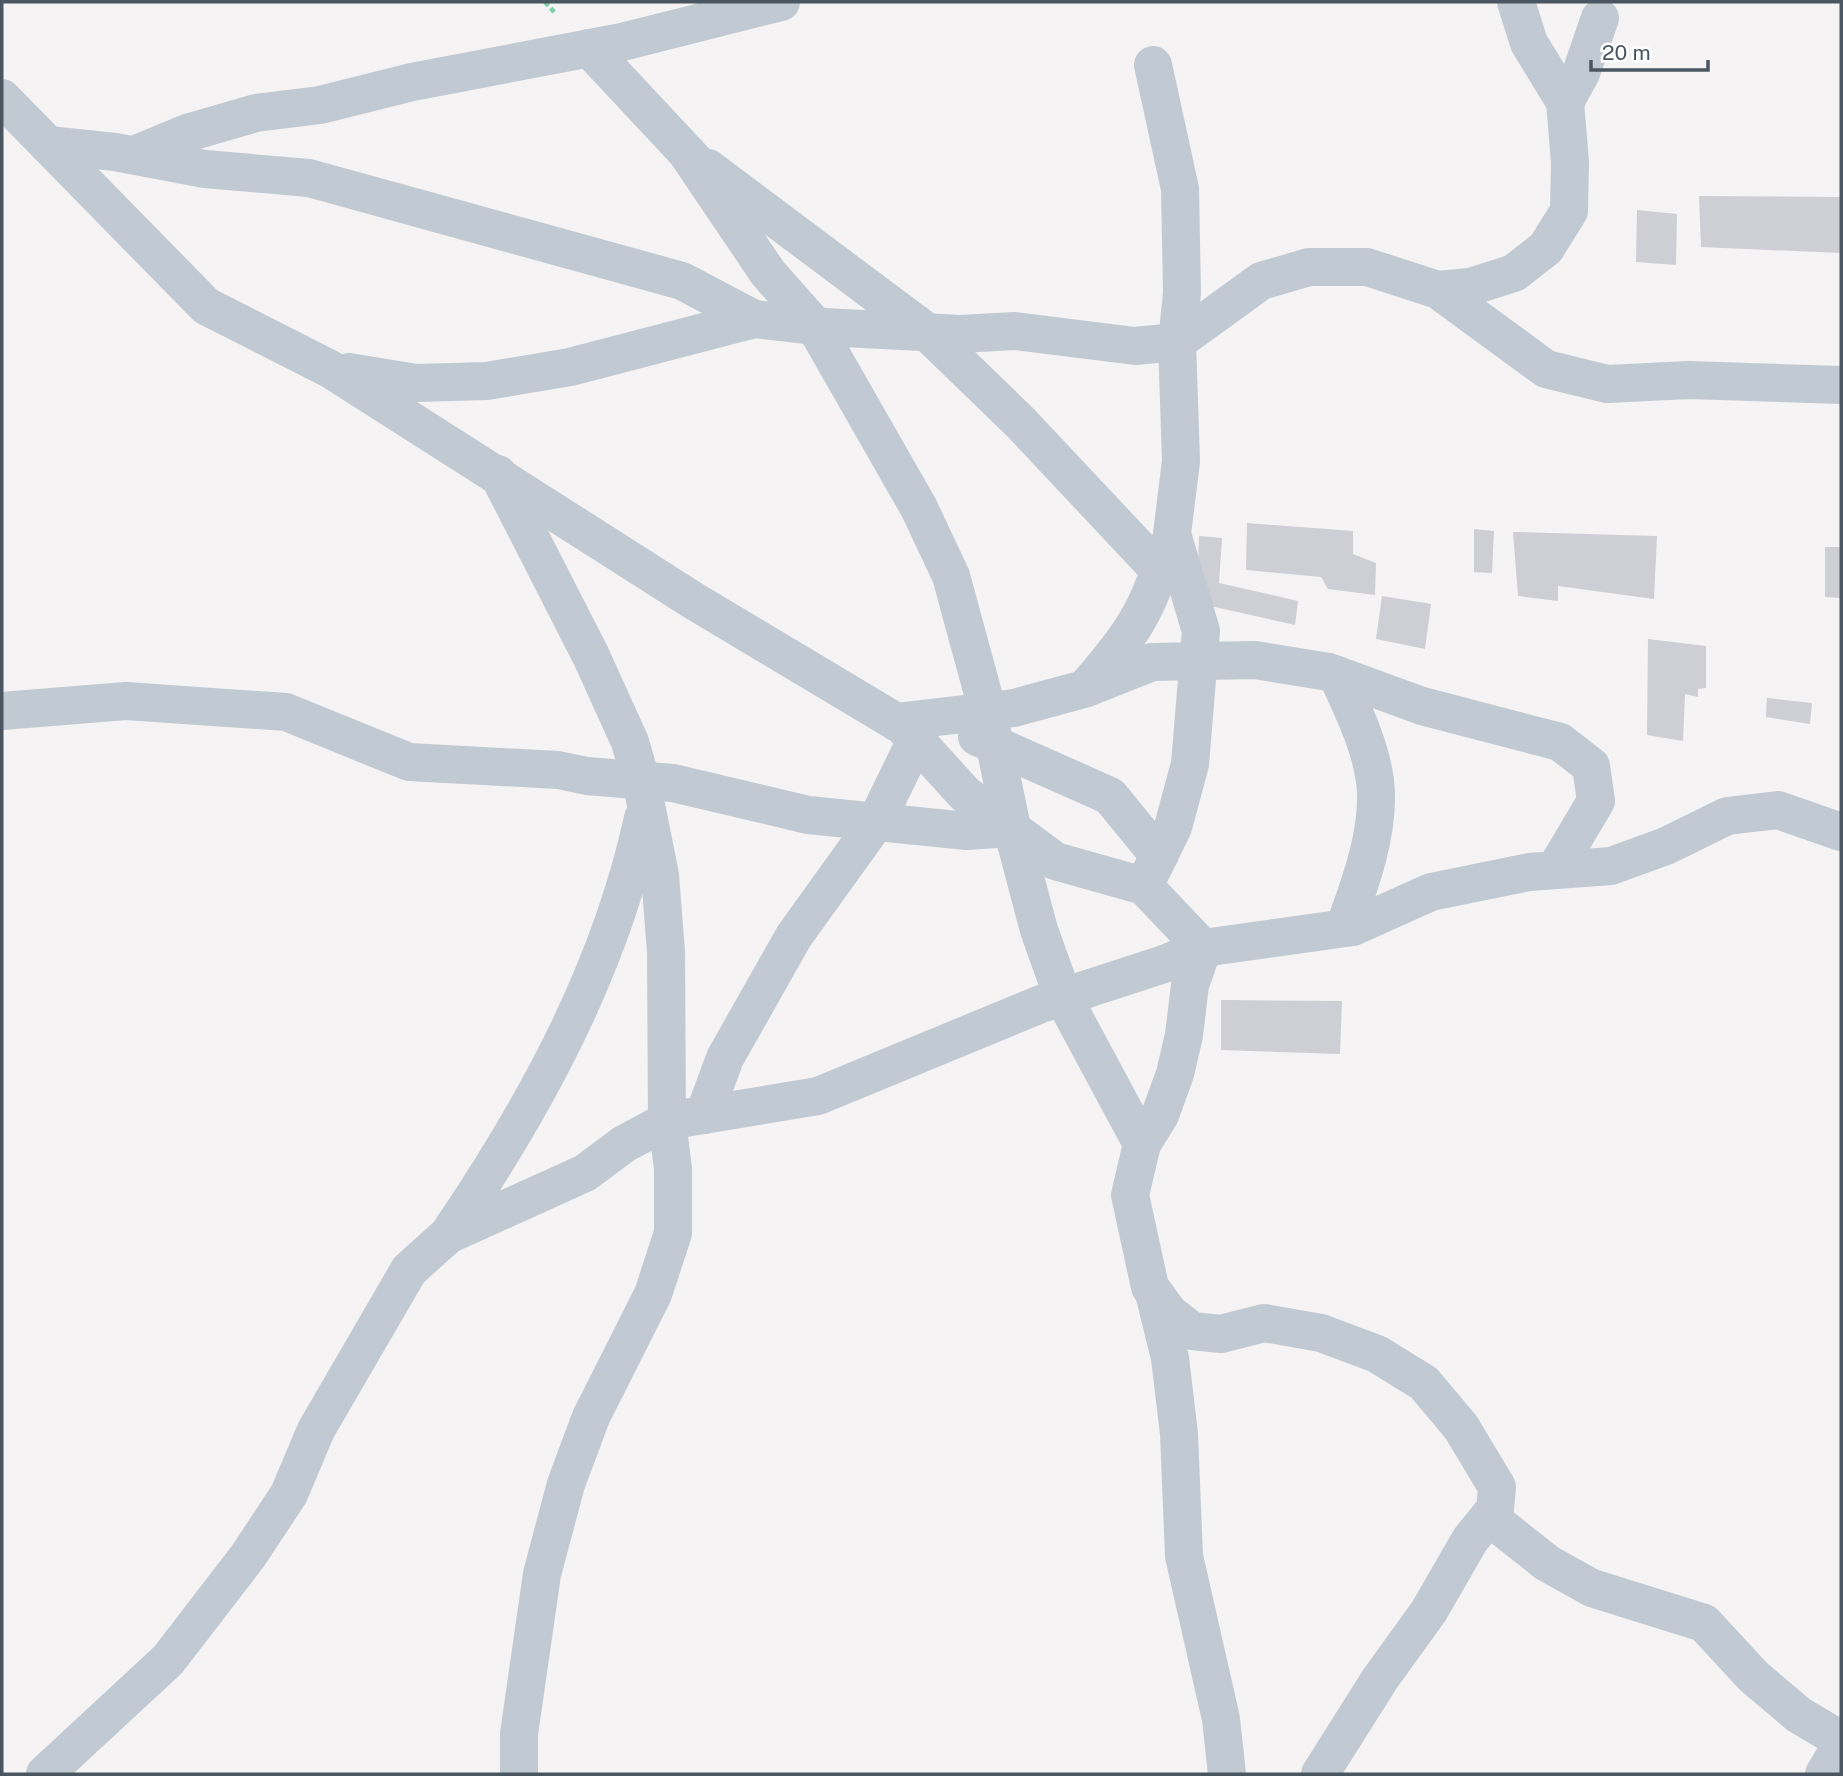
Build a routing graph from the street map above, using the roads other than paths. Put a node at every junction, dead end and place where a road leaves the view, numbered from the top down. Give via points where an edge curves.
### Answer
1 (780, 2) edge
2 (1516, 2) edge
3 (1601, 18) dead end
4 (589, 48) junction
5 (1153, 65) dead end
6 (2, 98) edge
7 (1565, 102) junction
8 (48, 145) junction
9 (687, 153) junction
10 (134, 155) junction
11 (1438, 290) junction
12 (754, 319) junction
13 (815, 326) junction
14 (853, 328) junction
15 (927, 332) junction
16 (1177, 342) junction
17 (330, 369) junction
18 (1841, 385) edge
19 (497, 472) junction
20 (1172, 534) junction
21 (1160, 570) junction
22 (1198, 662) junction
23 (1337, 675) junction
24 (1084, 689) junction
25 (2, 711) edge
26 (992, 729) junction
27 (906, 731) junction
28 (644, 791) junction
29 (876, 821) junction
30 (1012, 828) junction
31 (1841, 832) edge
32 (1555, 870) junction
33 (1152, 871) junction
34 (1344, 928) junction
35 (1203, 948) junction
36 (1063, 997) junction
37 (704, 1115) junction
38 (667, 1121) junction
39 (1142, 1144) junction
40 (449, 1235) junction
41 (1154, 1292) junction
42 (1489, 1517) junction
43 (1841, 1742) edge
44 (45, 1774) edge
45 (519, 1774) edge
46 (1227, 1774) edge
47 (1320, 1774) edge
48 (1824, 1774) edge

1 - 4 street
2 - 7 street via 1529,43
3 - 7 street
4 - 9 street
4 - 10 street via 320,105 256,113 187,133
5 - 16 street via 1180,189 1182,293
6 - 8 street
7 - 11 street via 1569,211 1546,248 1514,273 1470,287
8 - 10 street
8 - 17 street via 206,306
9 - 13 street via 768,273
9 - 14 street
9 - 15 street
10 - 12 street via 205,169 309,177 682,281
11 - 16 street via 1367,267 1309,267 1261,281
11 - 18 street via 1546,369 1607,384 1689,380
12 - 13 street
12 - 17 street via 570,367 487,381 416,383
13 - 14 street
13 - 26 street via 919,508 951,576
14 - 15 street
15 - 16 street via 1016,331 1135,346
15 - 21 street
16 - 20 street via 1181,461
17 - 19 street
19 - 27 street via 694,601
19 - 28 street via 591,656 630,742
20 - 21 street
20 - 22 street via 1201,631
21 - 24 street via 1152,596 1128,639
22 - 23 street via 1255,660
22 - 24 street via 1152,662
22 - 33 street via 1190,764 1173,827
23 - 32 street via 1423,706 1560,742 1591,766 1596,801
23 - 34 street via 1363,734 1375,783 1371,838
24 - 26 street
25 - 28 street via 126,701 286,712 409,762 558,769
26 - 27 street
26 - 30 street
26 - 33 street via 1110,796
27 - 29 street
27 - 30 street via 965,794
28 - 29 street via 673,783 808,815
28 - 38 street via 660,875 666,952
28 - 40 street via 635,856 612,932 576,1016 511,1138
29 - 30 street via 967,831
29 - 37 street via 794,936 725,1058
30 - 33 street via 1055,861
30 - 36 street via 1039,930
31 - 32 street via 1778,810 1727,816 1611,866
32 - 34 street via 1431,892
33 - 35 street
34 - 35 street
35 - 36 street
35 - 39 street via 1190,985 1175,1074 1160,1115
36 - 37 street via 818,1096
36 - 39 street
37 - 38 street
38 - 40 street via 624,1144 585,1173
38 - 45 street via 673,1233 653,1294 591,1418 566,1484 542,1574 519,1734
39 - 41 street via 1130,1195
40 - 44 street via 409,1270 316,1430 289,1494 248,1556 168,1660
41 - 42 street via 1169,1313 1192,1331 1222,1334 1264,1323 1321,1333 1377,1354 1424,1383 1461,1427 1497,1487 1495,1510
41 - 46 street via 1170,1358 1184,1556 1221,1719
42 - 43 street via 1547,1563 1592,1588 1704,1623 1754,1677 1799,1715
42 - 47 street
43 - 48 street

